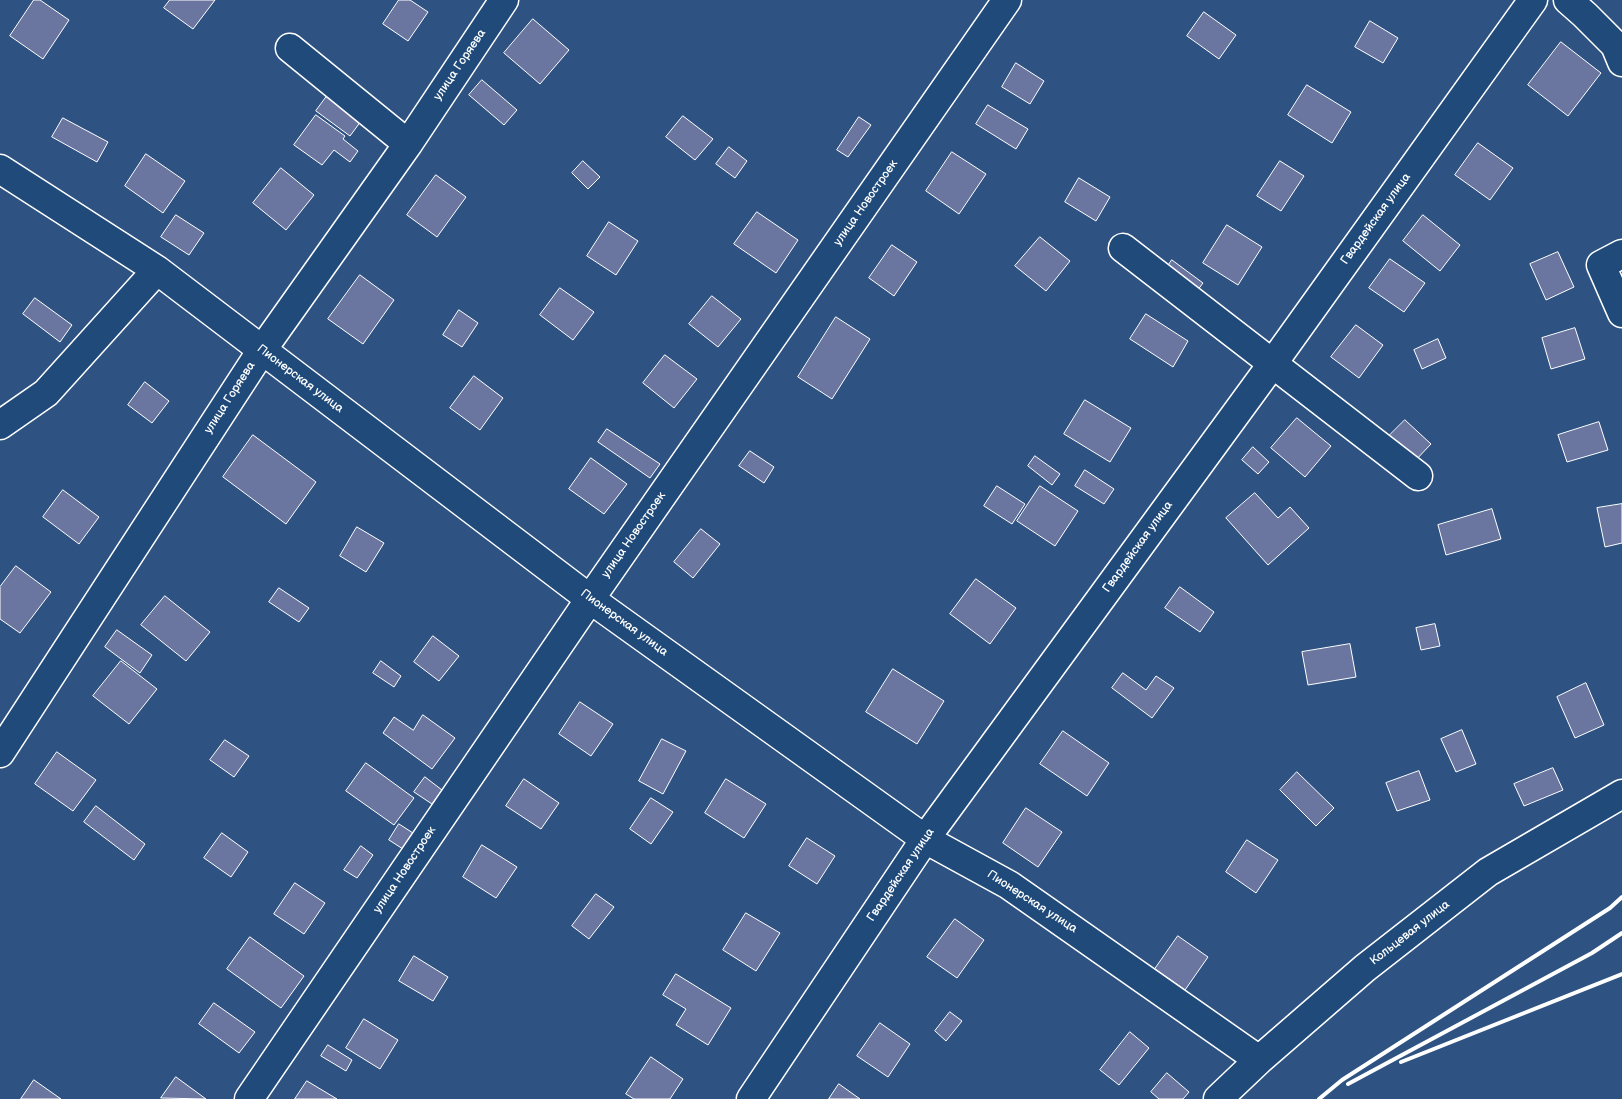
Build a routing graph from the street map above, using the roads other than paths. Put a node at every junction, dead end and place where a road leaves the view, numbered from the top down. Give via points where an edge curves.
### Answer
1 (504, 0) edge
2 (1007, 0) edge
3 (1533, 0) edge
4 (1568, 0) edge
5 (290, 48) dead end
6 (1622, 62) edge
7 (408, 144) junction
8 (0, 169) edge
9 (1123, 248) dead end
10 (1622, 254) edge
11 (157, 270) junction
12 (1622, 313) edge
13 (262, 350) junction
14 (1272, 363) junction
15 (0, 425) edge
16 (1418, 476) dead end
17 (590, 599) junction
18 (0, 753) edge
19 (1622, 794) edge
20 (925, 839) junction
21 (1258, 1060) junction
22 (249, 1099) edge
23 (751, 1099) edge
24 (1218, 1099) edge

1 - 7 street, улица Горяева
2 - 17 street, улица Новостроек
3 - 14 street, Гвардейская улица
4 - 6 street via 1615,45
5 - 7 street
7 - 13 street, улица Горяева
8 - 11 street, Пионерская улица
9 - 14 street
10 - 12 street via 1601,265
11 - 13 street, Пионерская улица
11 - 15 street via 46,393
13 - 17 street, Пионерская улица
13 - 18 street, улица Горяева
14 - 16 street
14 - 20 street, Гвардейская улица
17 - 20 street, Пионерская улица
17 - 22 street, улица Новостроек
19 - 21 street, Кольцевая улица via 1488,872 1364,968
20 - 21 street, Пионерская улица via 1009,885
20 - 23 street, Гвардейская улица
21 - 24 street, Кольцевая улица

